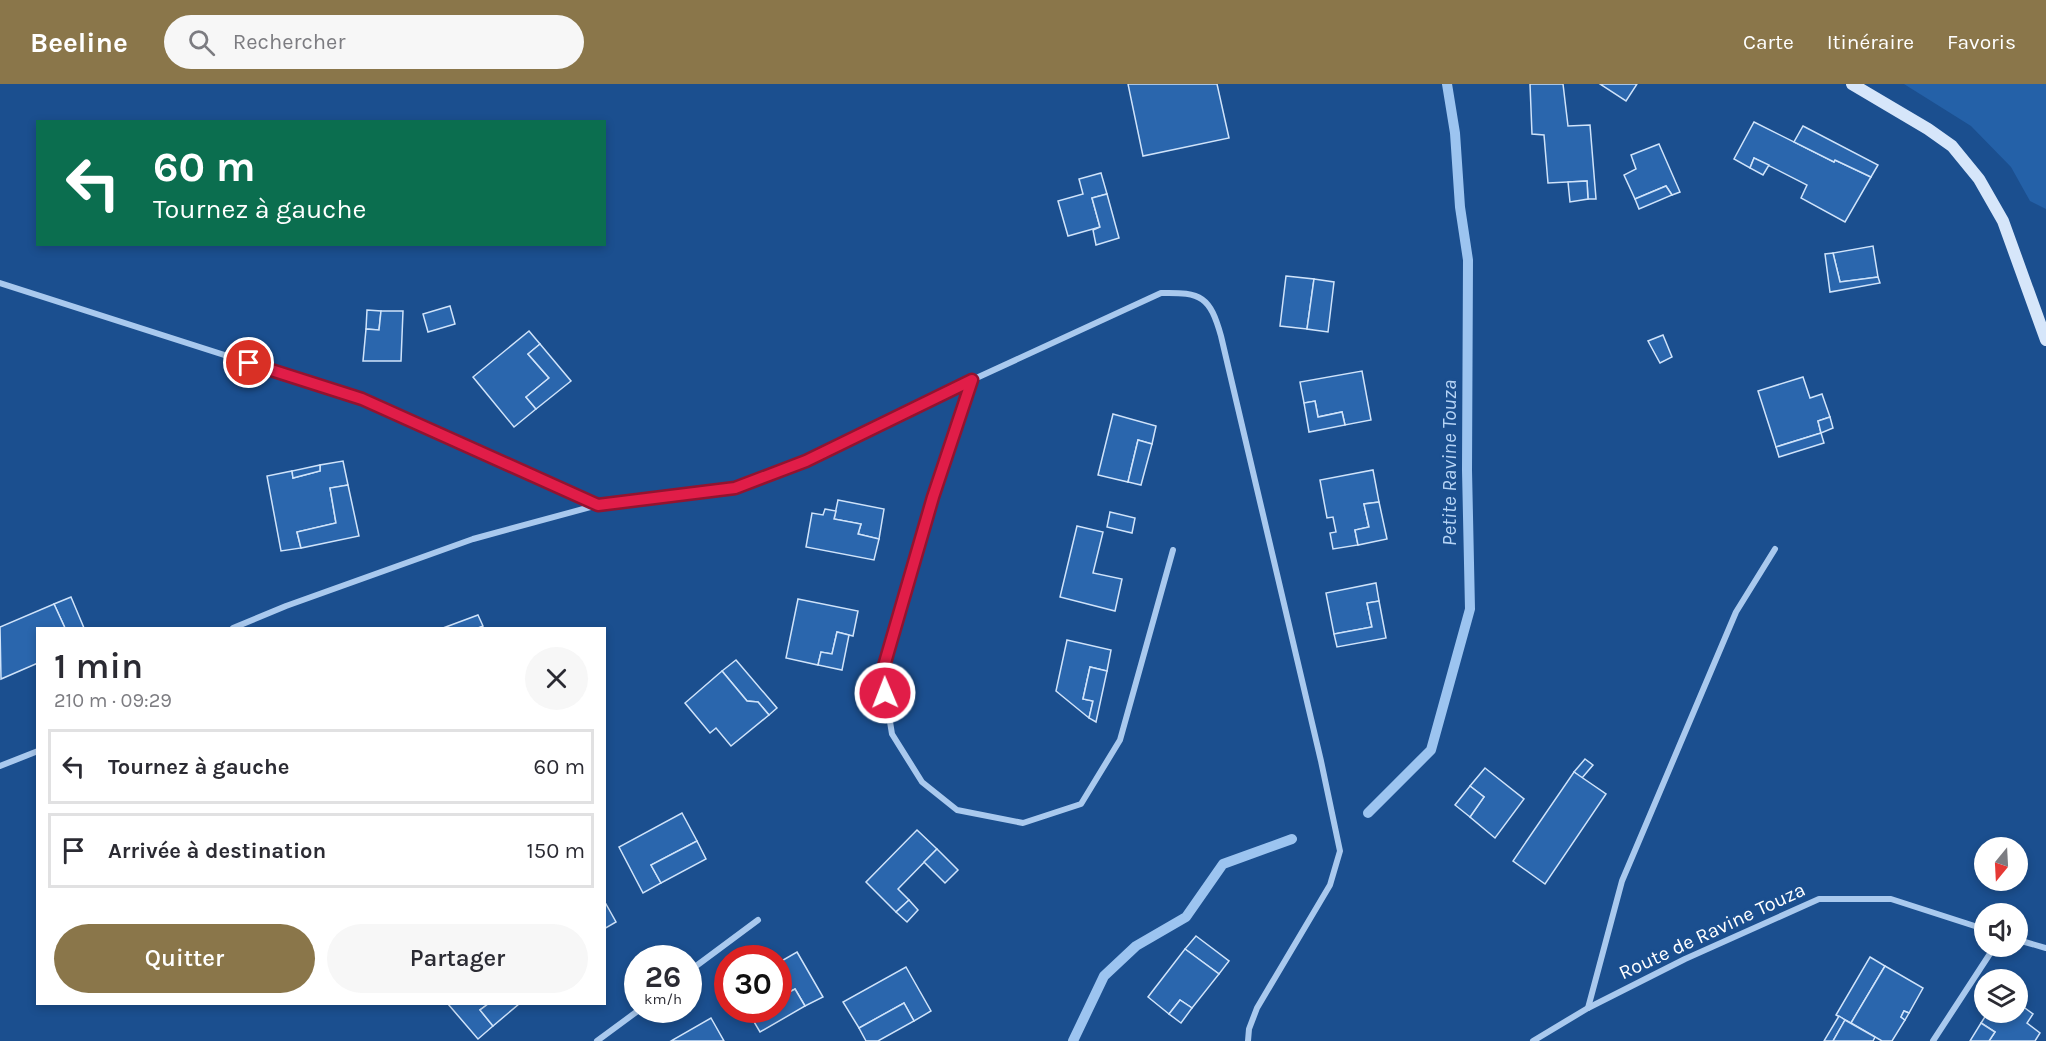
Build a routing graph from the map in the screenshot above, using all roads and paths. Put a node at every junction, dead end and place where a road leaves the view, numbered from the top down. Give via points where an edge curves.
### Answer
1 (1852, 84) edge
2 (0, 283) edge
3 (2046, 340) edge
4 (972, 380) junction
5 (598, 505) junction
6 (1775, 549) dead end
7 (1173, 550) dead end
8 (234, 627) edge
9 (36, 752) edge
10 (0, 766) edge
11 (758, 920) dead end
12 (1974, 926) edge
13 (2028, 943) edge
14 (2046, 948) edge
15 (1988, 957) edge
16 (702, 962) edge
17 (1588, 1008) junction
18 (624, 1021) edge
19 (597, 1041) edge
20 (1248, 1041) edge
21 (1533, 1041) edge
22 (1933, 1041) edge

1 - 3 main road via 1952,146 1979,179 2003,220
2 - 5 street via 362,399
4 - 5 street via 806,461 735,488
4 - 7 street via 882,673 892,734 922,782 957,810 1023,823 1081,804 1120,740
4 - 20 street via 1161,293 1198,296 1214,312 1340,851 1330,885 1257,1008
5 - 8 street via 472,539
6 - 17 street via 1736,612 1622,880
9 - 10 street
11 - 16 street
12 - 17 street, Route de Ravine Touza via 1891,899 1819,899
13 - 14 street
15 - 22 street
17 - 21 street, Route de Ravine Touza
18 - 19 street

